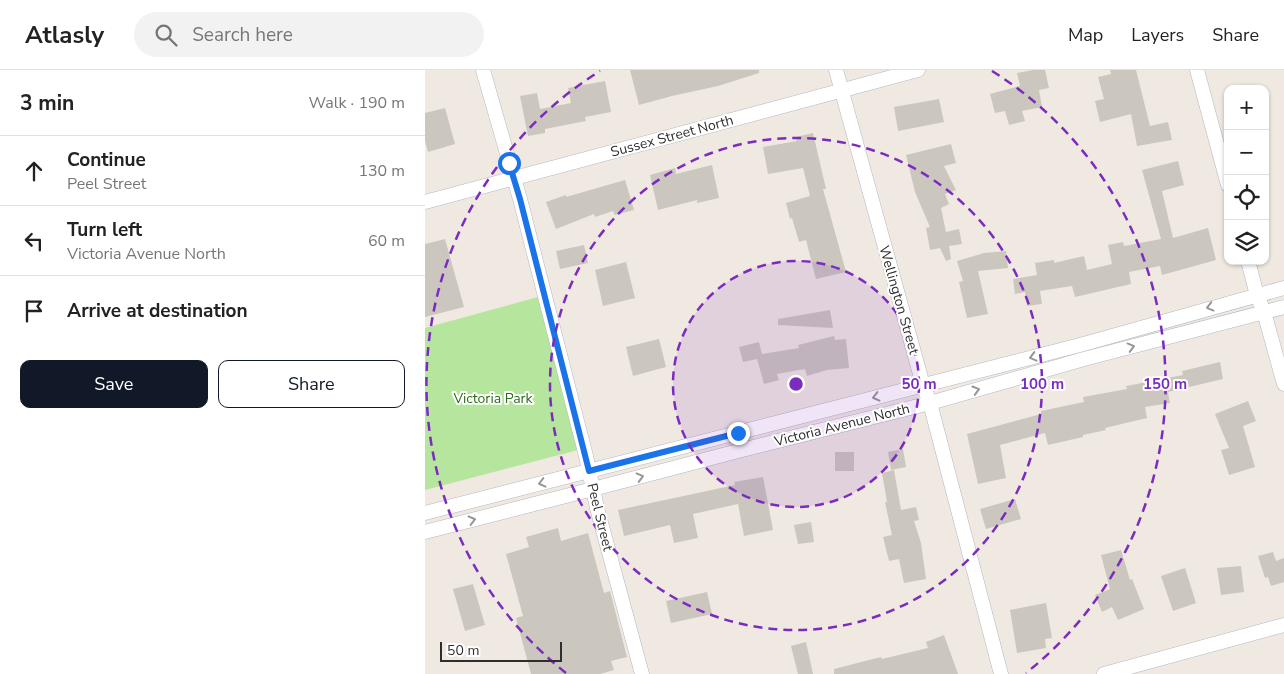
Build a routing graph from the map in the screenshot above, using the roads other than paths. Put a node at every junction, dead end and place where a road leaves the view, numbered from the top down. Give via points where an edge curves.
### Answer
1 (483, 70) edge
2 (836, 70) edge
3 (919, 70) edge
4 (1197, 70) edge
5 (841, 90) junction
6 (1225, 175) edge
7 (513, 178) junction
8 (425, 202) edge
9 (1249, 265) edge
10 (1284, 288) edge
11 (1257, 295) junction
12 (1284, 307) edge
13 (1264, 312) junction
14 (1080, 345) junction
15 (1083, 359) junction
16 (1284, 384) edge
17 (923, 385) junction
18 (929, 404) junction
19 (738, 433) junction
20 (742, 450) junction
21 (589, 471) junction
22 (593, 489) junction
23 (425, 513) edge
24 (425, 532) edge
25 (1284, 626) edge
26 (642, 674) edge
27 (1001, 674) edge
28 (1104, 674) edge

1 - 7 street, Peel Street
2 - 5 street, Wellington Street
3 - 5 street, Sussex Street North
4 - 6 street
5 - 7 street, Sussex Street North
5 - 17 street, Wellington Street
7 - 8 street, Sussex Street North
7 - 21 street, Peel Street
9 - 11 street
10 - 11 street, Victoria Avenue North
11 - 13 street
11 -> 14 street, Victoria Avenue North
12 - 13 street, Victoria Avenue North
15 -> 13 street, Victoria Avenue North
13 - 16 street
14 - 15 street
14 -> 17 street, Victoria Avenue North
18 -> 15 street, Victoria Avenue North
17 - 18 street, Wellington Street
17 -> 19 street, Victoria Avenue North
18 - 20 street, Victoria Avenue North
18 - 27 street, Wellington Street
19 - 20 street
19 - 21 street, Victoria Avenue North
22 -> 20 street, Victoria Avenue North
21 - 22 street, Peel Street
21 -> 23 street, Victoria Avenue North
24 -> 22 street, Victoria Avenue North
22 - 26 street, Peel Street
25 - 28 street

